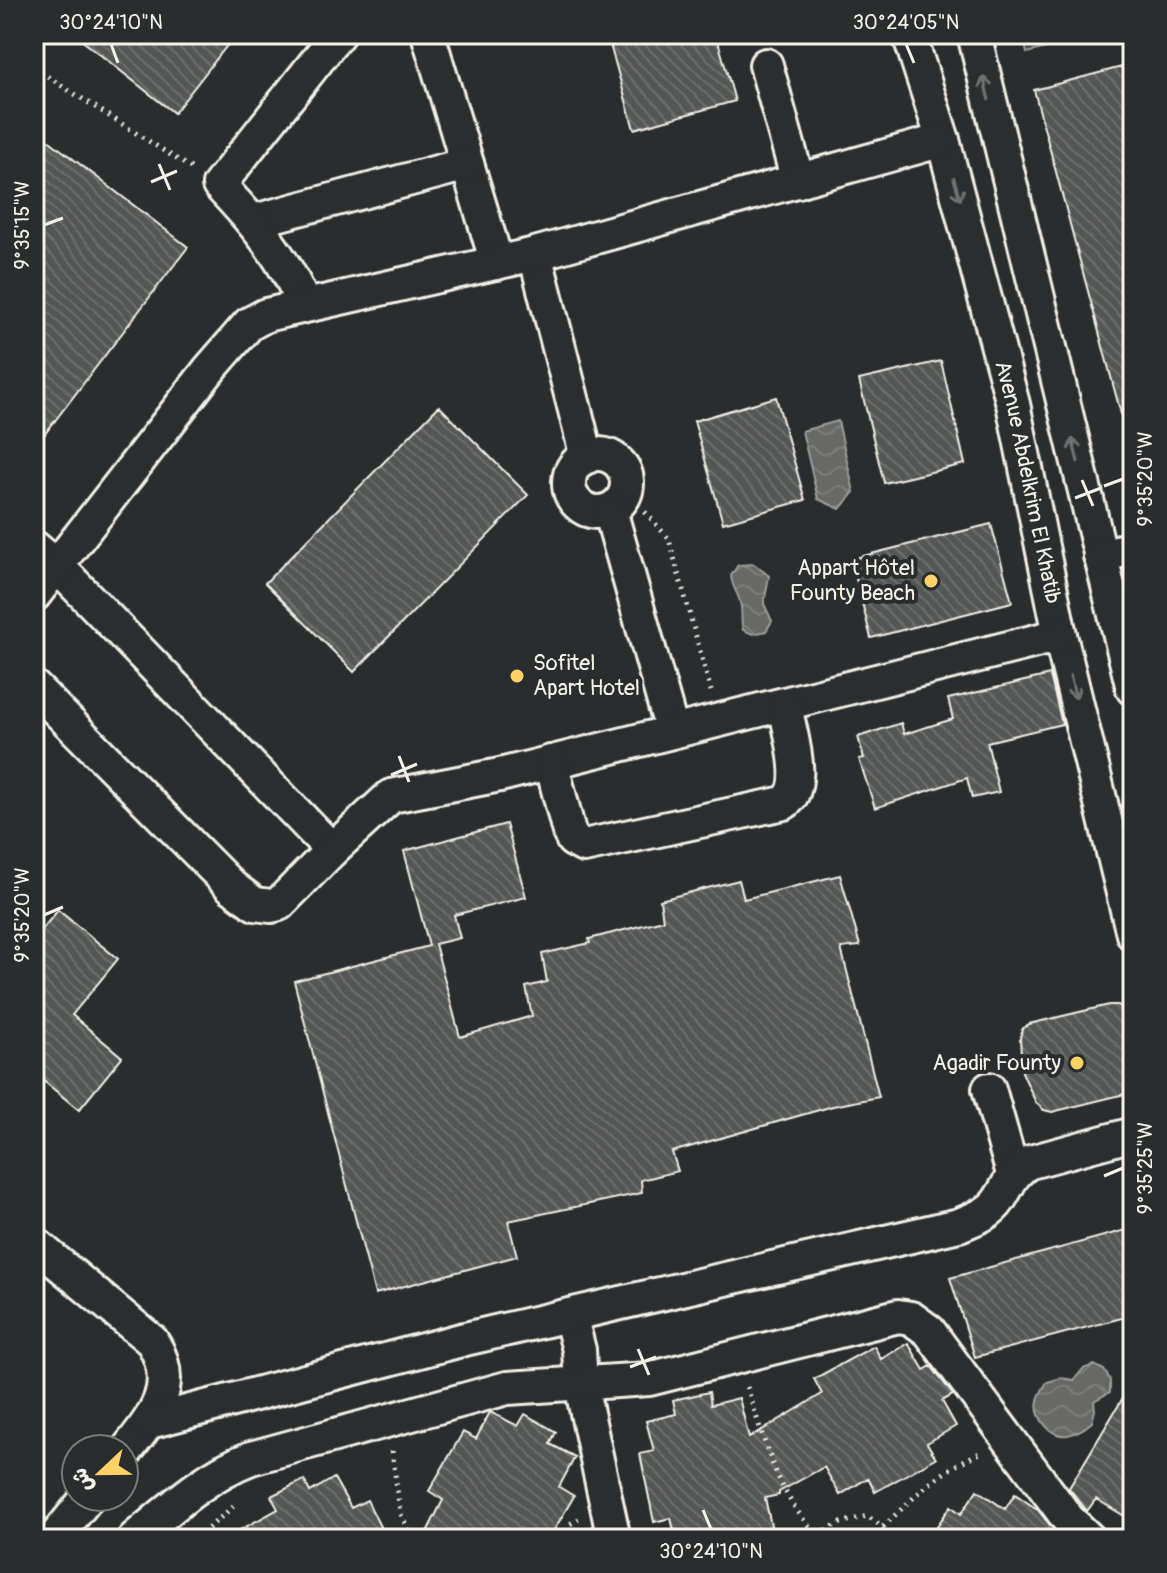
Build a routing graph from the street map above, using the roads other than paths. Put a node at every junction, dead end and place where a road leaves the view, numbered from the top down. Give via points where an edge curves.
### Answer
1 (338, 34) edge
2 (428, 34) edge
3 (909, 34) edge
4 (974, 34) edge
5 (766, 65) dead end
6 (943, 140) junction
7 (467, 164) junction
8 (798, 181) junction
9 (254, 221) junction
10 (535, 254) junction
11 (497, 263) junction
12 (304, 305) junction
13 (587, 457) junction
14 (618, 500) junction
15 (1133, 548) edge
16 (1100, 556) junction
17 (46, 557) edge
18 (34, 595) edge
19 (1060, 635) junction
20 (34, 687) edge
21 (1133, 689) edge
22 (785, 705) junction
23 (672, 731) junction
24 (551, 762) junction
25 (1123, 848) edge
26 (332, 850) junction
27 (1133, 934) edge
28 (989, 1089) dead end
29 (1133, 1134) edge
30 (1013, 1174) junction
31 (34, 1243) edge
32 (570, 1315) junction
33 (581, 1385) junction
34 (149, 1422) junction
35 (140, 1434) edge
36 (75, 1513) edge
37 (54, 1539) edge
38 (134, 1539) edge
39 (614, 1539) edge
40 (1089, 1539) edge

1 - 9 street via 219,185
2 - 7 street
3 - 6 street, Avenue Abdelkrim El Khatib
16 -> 4 street
5 - 8 street
6 - 8 street
6 -> 19 street, Avenue Abdelkrim El Khatib via 1013,404
7 - 9 street
7 - 11 street
8 - 10 street
9 - 12 street via 291,274
10 - 11 street
10 - 13 street
11 - 12 street
12 - 17 street via 249,324
13 - 14 street via 617,462 626,480
13 - 14 street via 572,470 574,500 600,513
14 - 23 street
15 - 16 street
16 - 21 street
17 - 18 street
17 - 26 street
19 - 22 street
19 -> 25 street, Avenue Abdelkrim El Khatib
20 - 26 street via 216,873 255,904 279,904
22 - 23 street
22 - 24 street via 798,778 795,793 784,803 584,846 569,832
23 - 24 street
24 - 26 street via 391,796
25 - 27 street, Avenue Abdelkrim El Khatib
28 - 30 street
29 - 30 street via 1027,1163
30 - 32 street via 998,1202 959,1225
31 - 34 street via 160,1353 164,1386
32 - 33 street
32 - 34 street
33 - 38 street via 507,1388 251,1458 203,1482
33 - 39 street
33 - 40 street via 649,1379 885,1318 911,1318 929,1331 1068,1519
34 - 35 street
36 - 37 street

